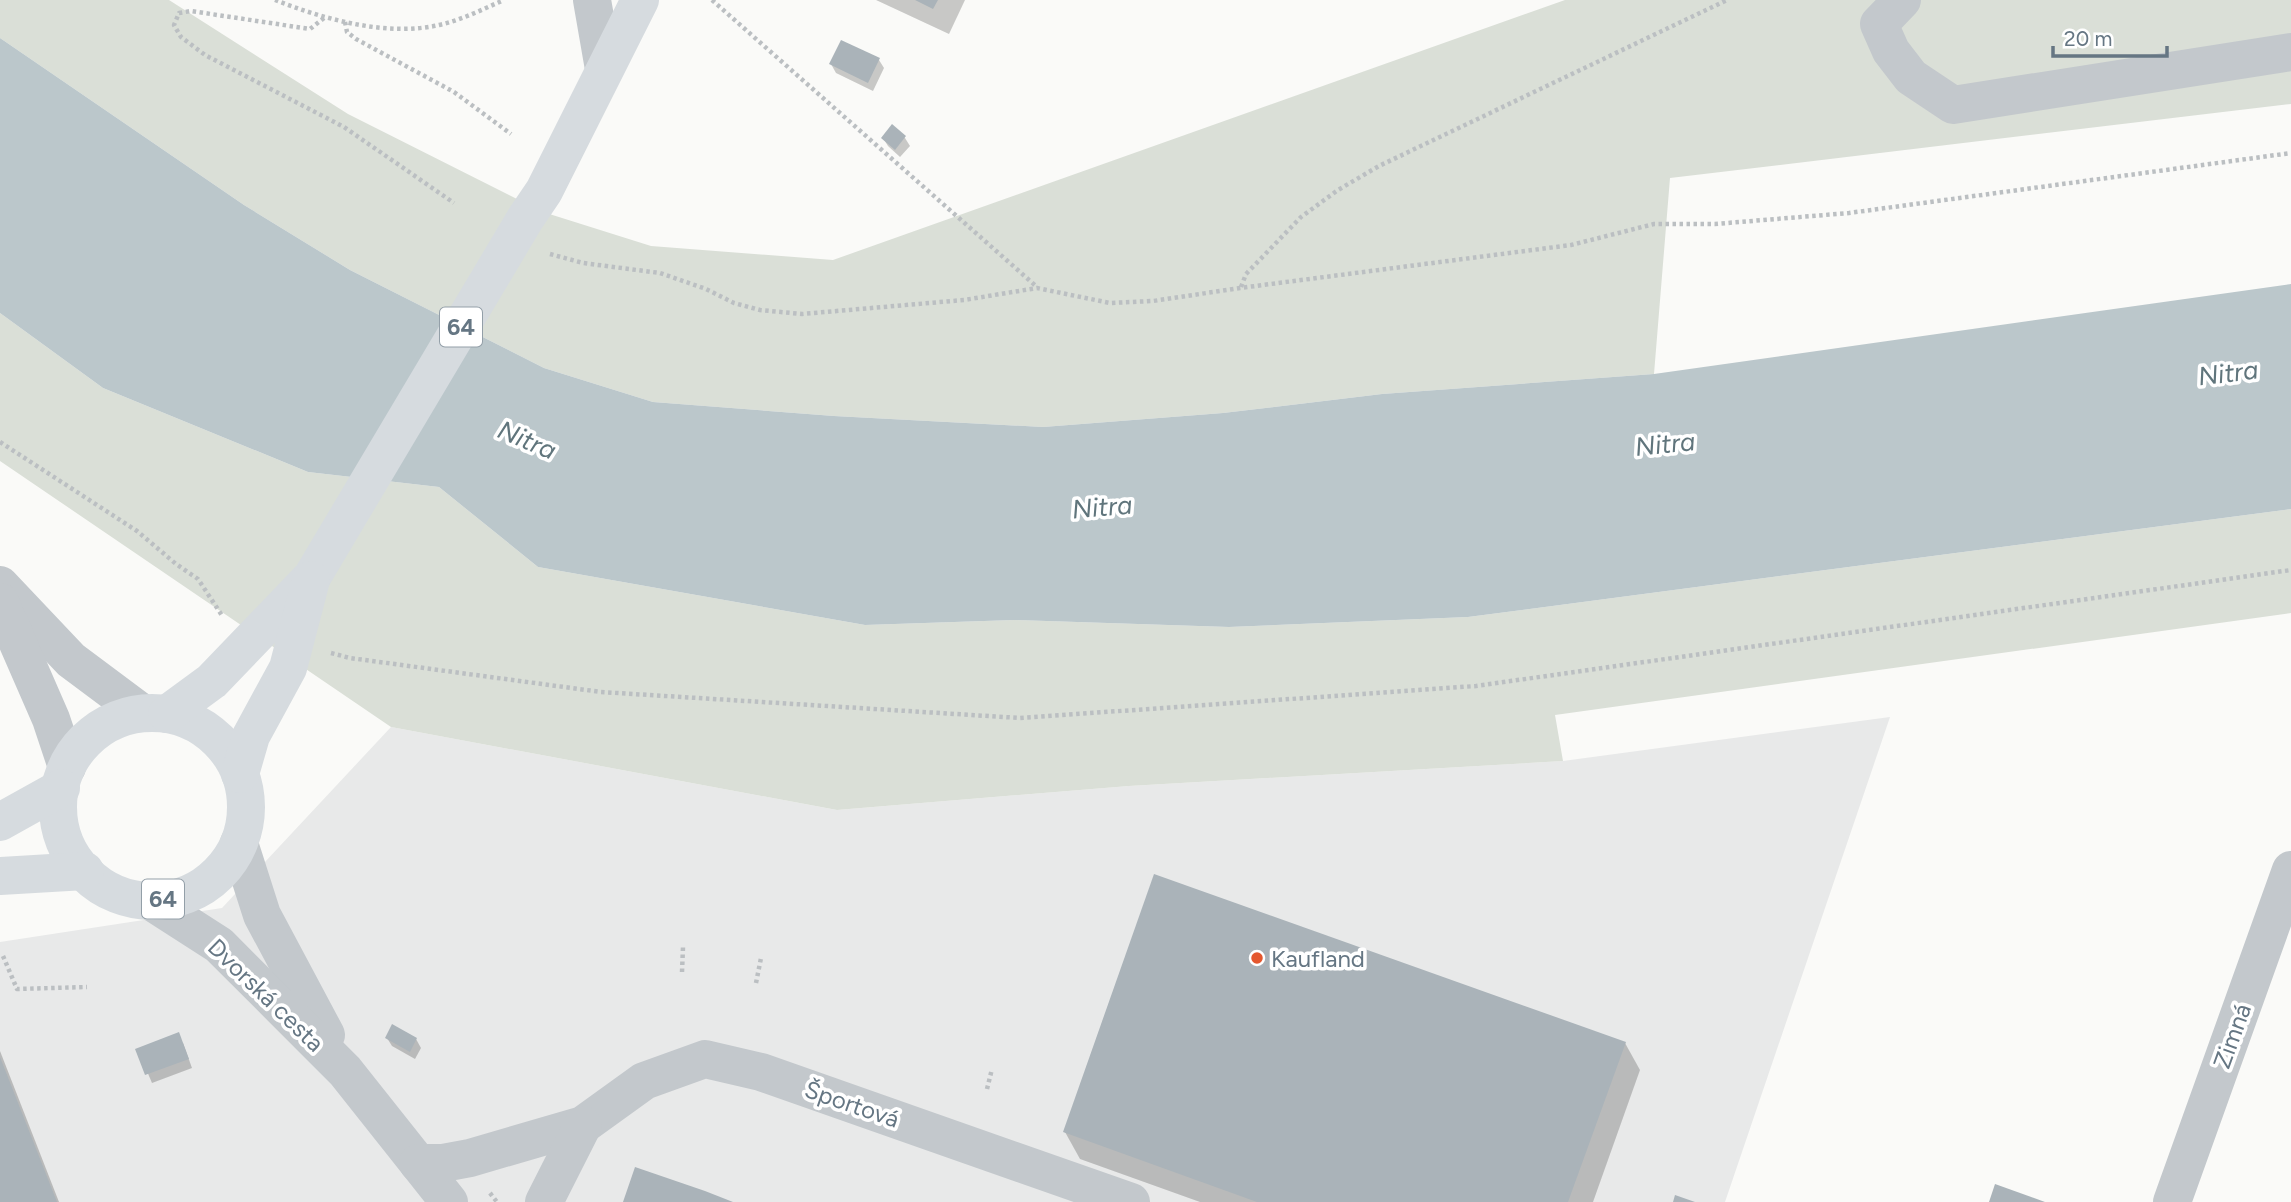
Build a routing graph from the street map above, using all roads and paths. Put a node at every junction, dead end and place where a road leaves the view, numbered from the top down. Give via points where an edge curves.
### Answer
1 (275, 0) edge
2 (505, 0) edge
3 (592, 0) edge
4 (640, 0) edge
5 (712, 0) edge
6 (1727, 0) edge
7 (1902, 0) edge
8 (324, 18) junction
9 (345, 22) junction
10 (2291, 52) edge
11 (604, 69) junction
12 (511, 134) dead end
13 (2291, 153) edge
14 (454, 203) dead end
15 (550, 254) dead end
16 (1037, 288) junction
17 (1240, 288) junction
18 (0, 442) edge
19 (2291, 570) edge
20 (312, 576) junction
21 (0, 585) edge
22 (0, 603) edge
23 (226, 622) dead end
24 (326, 651) dead end
25 (154, 713) junction
26 (240, 774) junction
27 (64, 778) junction
28 (0, 822) edge
29 (239, 843) junction
30 (2291, 870) edge
31 (85, 871) junction
32 (0, 876) edge
33 (149, 900) junction
34 (683, 947) dead end
35 (3, 956) dead end
36 (761, 958) dead end
37 (682, 972) dead end
38 (756, 983) dead end
39 (87, 986) dead end
40 (992, 1069) dead end
41 (345, 1071) junction
42 (987, 1089) dead end
43 (583, 1125) junction
44 (418, 1163) junction
45 (449, 1202) edge
46 (544, 1202) edge
47 (1131, 1202) edge
48 (2172, 1202) edge

1 - 8 path
2 - 9 path via 438,26
3 - 11 street
4 - 11 main road, 64
5 - 16 path
6 - 17 path via 1379,166 1338,190 1301,217 1246,274
7 - 10 street via 1879,24 1891,51 1911,77 1953,105
8 - 9 path
8 - 14 path via 310,29 191,10 179,13 174,24 181,37 205,55 344,127
9 - 12 path via 347,32 356,39 454,92
11 - 20 main road, 64 via 544,191
13 - 17 path via 1849,213 1654,224 1571,245
15 - 16 path via 660,273 734,303 802,314 964,300
16 - 17 path via 1110,303
18 - 23 path via 137,531 198,579
19 - 24 path via 1476,685 1020,718 601,692 349,658
20 - 25 main road, 64 via 212,681
20 - 26 main road, 64 via 288,668 251,736
21 - 25 street via 71,660
22 - 27 street via 51,719
25 - 26 main road, 64 via 191,721 212,734
25 - 27 main road, 64 via 118,719 98,730 80,747
26 - 29 main road, 64 via 246,816
27 - 28 main road, 64
27 - 31 main road, 64 via 58,806 60,824 74,858
29 - 33 main road, 64 via 224,867 203,885 177,897
29 - 41 street, Dvorská cesta via 262,915
30 - 48 street, Zimná
31 - 32 main road
31 - 33 main road, 64 via 108,889
33 - 41 street, Dvorská cesta via 219,945
34 - 37 path
35 - 39 path via 17,989
36 - 38 path
40 - 42 path
41 - 44 street, Dvorská cesta
43 - 44 street, Športová via 470,1158
43 - 46 street, Športová
43 - 47 street, Športová via 644,1081 705,1059 761,1072
44 - 45 street, Dvorská cesta

